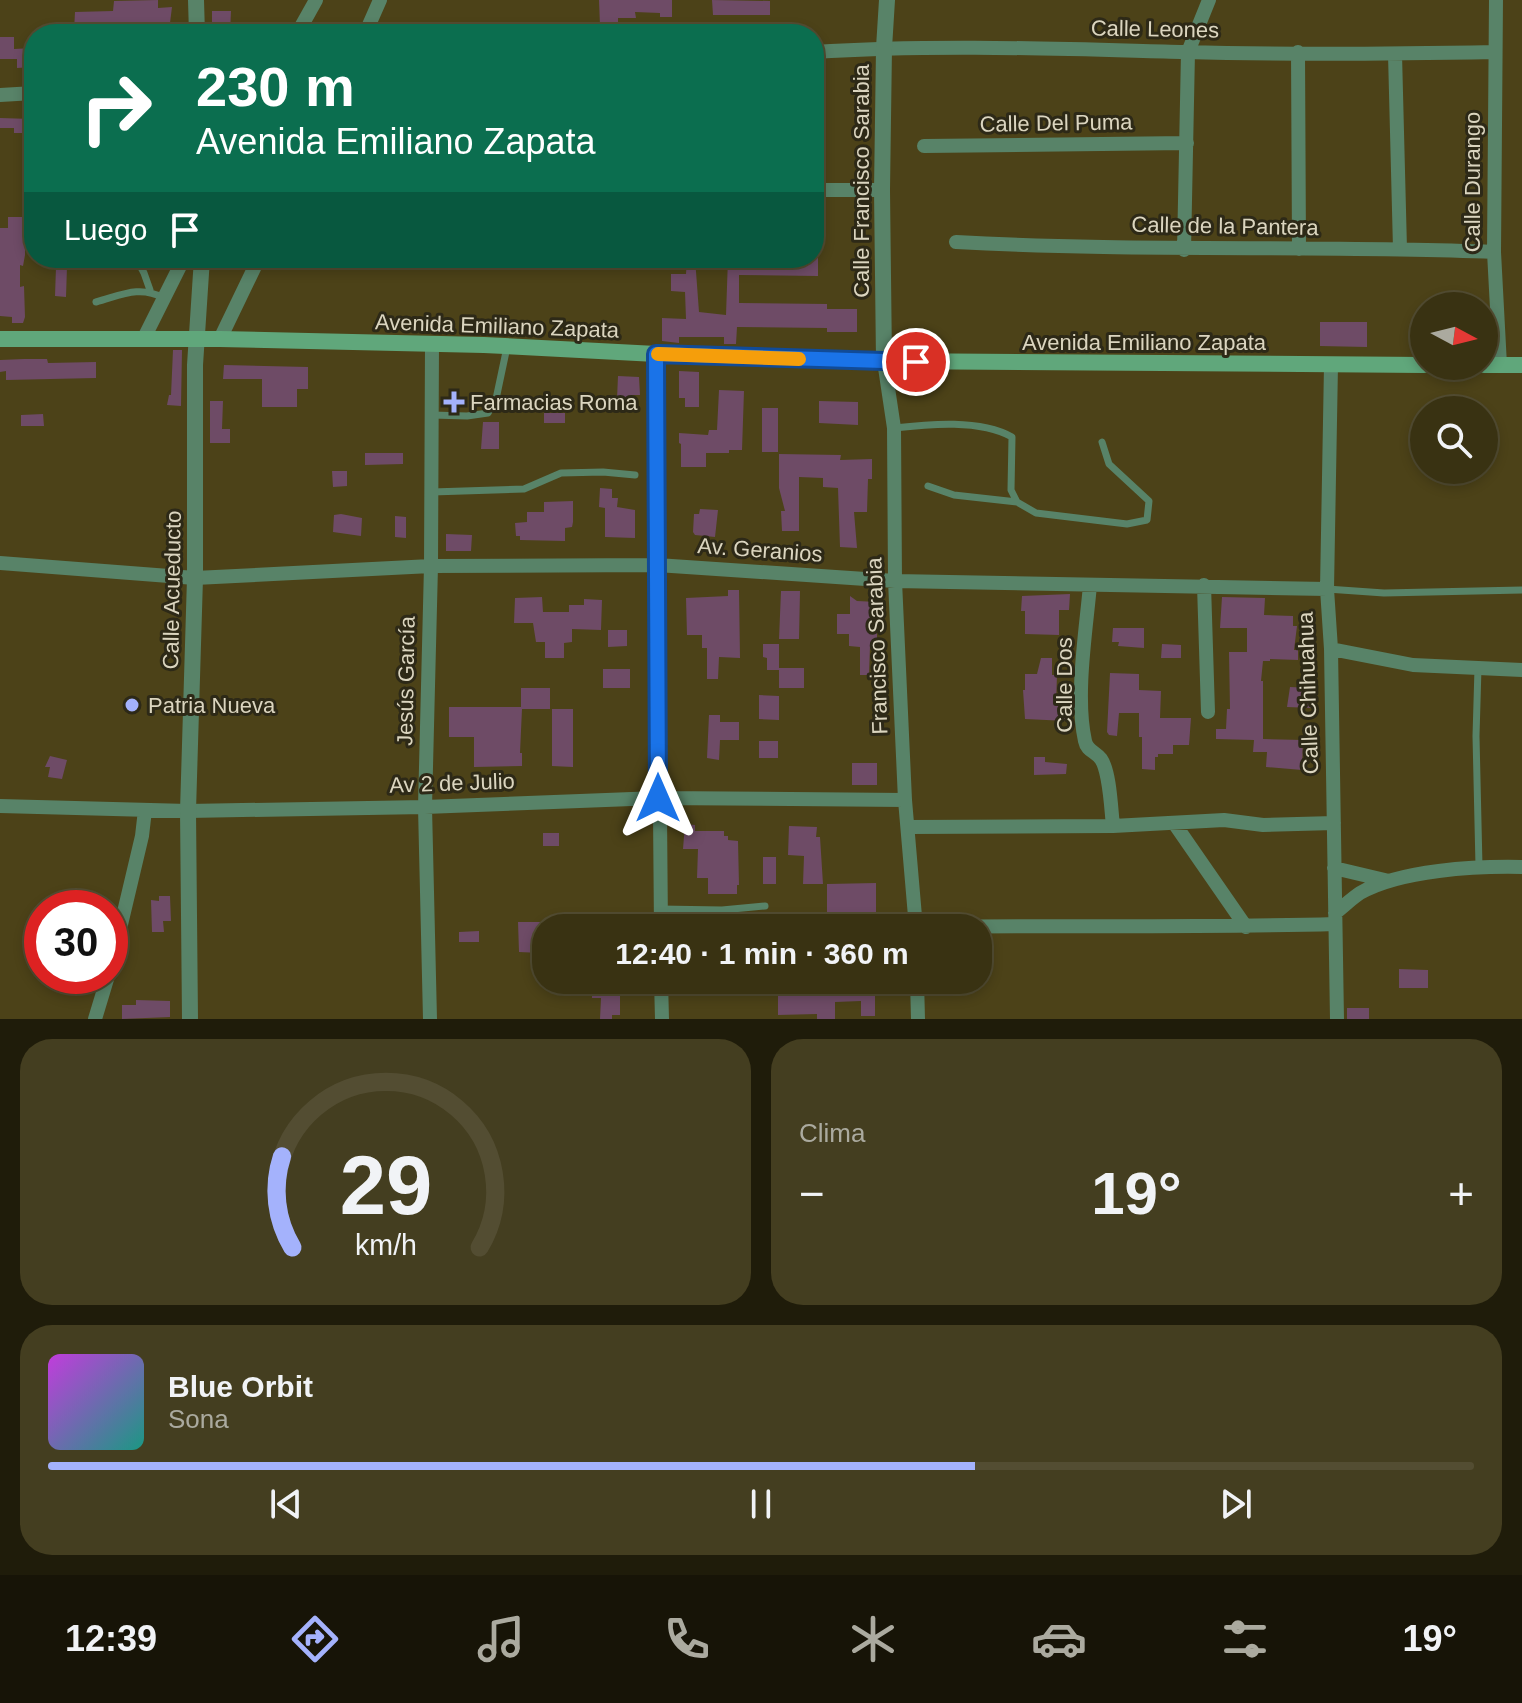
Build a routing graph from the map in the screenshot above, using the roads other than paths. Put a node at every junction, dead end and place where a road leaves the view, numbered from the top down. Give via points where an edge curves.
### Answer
1 (196, 0) edge
2 (316, 0) edge
3 (380, 0) edge
4 (1209, 0) edge
5 (1496, 0) edge
6 (889, 3) edge
7 (197, 24) edge
8 (303, 24) edge
9 (369, 24) edge
10 (884, 48) junction
11 (824, 51) edge
12 (1188, 52) junction
13 (1298, 52) junction
14 (1495, 52) junction
15 (1395, 54) junction
16 (24, 94) edge
17 (0, 95) edge
18 (1187, 143) junction
19 (924, 146) dead end
20 (824, 190) edge
21 (882, 190) junction
22 (956, 242) dead end
23 (1299, 249) junction
24 (1400, 249) junction
25 (1184, 250) junction
26 (1494, 252) junction
27 (140, 268) edge
28 (179, 268) edge
29 (201, 268) edge
30 (254, 268) edge
31 (150, 290) junction
32 (1493, 292) edge
33 (164, 298) junction
34 (96, 302) dead end
35 (0, 339) edge
36 (220, 339) junction
37 (143, 340) junction
38 (197, 340) junction
39 (432, 344) junction
40 (507, 346) junction
41 (656, 354) junction
42 (884, 361) junction
43 (1331, 365) junction
44 (1410, 365) edge
45 (1498, 365) edge
46 (1522, 365) edge
47 (432, 415) junction
48 (894, 428) junction
49 (1102, 442) dead end
50 (635, 475) dead end
51 (928, 486) dead end
52 (432, 492) junction
53 (1017, 502) junction
54 (0, 563) edge
55 (657, 565) junction
56 (431, 566) junction
57 (195, 578) junction
58 (895, 581) junction
59 (1090, 585) junction
60 (1204, 585) junction
61 (1327, 589) junction
62 (1522, 590) edge
63 (1331, 649) junction
64 (1478, 668) junction
65 (1522, 670) edge
66 (1208, 712) dead end
67 (658, 798) junction
68 (905, 800) junction
69 (0, 806) edge
70 (425, 807) junction
71 (145, 810) junction
72 (188, 811) junction
73 (1174, 823) junction
74 (1334, 823) junction
75 (1113, 826) junction
76 (909, 827) junction
77 (1479, 866) junction
78 (1522, 867) edge
79 (1334, 868) junction
80 (1389, 881) junction
81 (128, 895) edge
82 (765, 906) dead end
83 (660, 909) junction
84 (660, 914) edge
85 (915, 914) edge
86 (1335, 919) junction
87 (992, 926) edge
88 (1246, 927) junction
89 (103, 994) edge
90 (661, 994) edge
91 (917, 994) edge
92 (916, 1017) edge
93 (95, 1019) edge
94 (190, 1019) edge
95 (430, 1019) edge
96 (662, 1019) edge
97 (933, 1019) edge
98 (1337, 1019) edge

1 - 7 street
2 - 8 street
3 - 9 street
4 - 12 street
5 - 14 street, Calle Durango
6 - 10 street, Calle Francisco Sarabia
10 - 11 street, Calle Leones
10 - 12 street, Calle Leones
10 - 21 street, Calle Francisco Sarabia
12 - 13 street, Calle Leones
12 - 18 street
13 - 15 street, Calle Leones
13 - 23 street
14 - 15 street, Calle Leones
14 - 26 street, Calle Durango
15 - 24 street
16 - 17 street
18 - 19 street, Calle Del Puma
18 - 25 street
20 - 21 street
21 - 42 street, Calle Francisco Sarabia
22 - 25 street, Calle de la Pantera
23 - 24 street, Calle de la Pantera
23 - 25 street, Calle de la Pantera
24 - 26 street, Calle de la Pantera
26 - 32 street, Calle Durango
27 - 31 lane
28 - 33 street
29 - 38 street, Calle Acueducto
30 - 36 street
31 - 33 lane
31 - 34 lane
33 - 37 street
35 - 37 main road, Avenida Emiliano Zapata
36 - 38 main road, Avenida Emiliano Zapata
36 - 39 main road, Avenida Emiliano Zapata
37 - 38 main road, Avenida Emiliano Zapata
38 - 57 street, Calle Acueducto
39 - 40 main road, Avenida Emiliano Zapata
39 - 47 street, Jesús García
40 - 41 main road, Avenida Emiliano Zapata
40 - 47 lane via 488,413
41 - 42 main road, Avenida Emiliano Zapata
41 - 55 street
42 - 43 main road, Avenida Emiliano Zapata
42 - 48 street, Francisco Sarabia
43 - 44 main road, Avenida Emiliano Zapata
43 - 61 street, Calle Chihuahua
45 - 46 main road
47 - 52 street, Jesús García
48 - 53 lane via 940,423 1012,437 1011,490
48 - 58 street, Francisco Sarabia
49 - 53 lane via 1109,464 1149,501 1147,520 1127,524 1036,513
50 - 52 lane via 561,473 524,489
51 - 53 lane via 954,495
52 - 56 street, Jesús García
54 - 57 street, Av. Geranios
55 - 56 street, Av. Geranios
55 - 58 street, Av. Geranios
55 - 67 street
56 - 57 street, Av. Geranios
56 - 70 street, Jesús García
57 - 72 street, Calle Acueducto
58 - 59 street, Av. Geranios
58 - 68 street, Francisco Sarabia
59 - 60 street, Av. Geranios
59 - 75 street, Calle Dos via 1082,680 1084,738 1101,759
60 - 61 street, Av. Geranios
60 - 66 street
61 - 62 lane
61 - 63 street, Calle Chihuahua
63 - 64 street via 1413,665
63 - 74 street, Calle Chihuahua
64 - 65 street
64 - 77 lane
67 - 68 street, Av 2 de Julio
67 - 70 street, Av 2 de Julio
67 - 83 street
68 - 76 street, Francisco Sarabia
69 - 71 street, Av 2 de Julio
70 - 72 street, Av 2 de Julio
70 - 95 street, Jesús García
71 - 72 street, Av 2 de Julio
71 - 81 street
72 - 94 street, Calle Acueducto
73 - 74 street
73 - 75 street
73 - 88 street
74 - 79 street, Calle Chihuahua
75 - 76 street
76 - 85 street, Francisco Sarabia
77 - 78 street
77 - 80 street
79 - 80 street
79 - 86 street, Calle Chihuahua
80 - 86 street via 1359,894
82 - 83 lane
83 - 84 street
86 - 88 street
86 - 98 street, Calle Chihuahua
87 - 88 street
89 - 93 street
90 - 96 street
91 - 92 street
92 - 97 street

